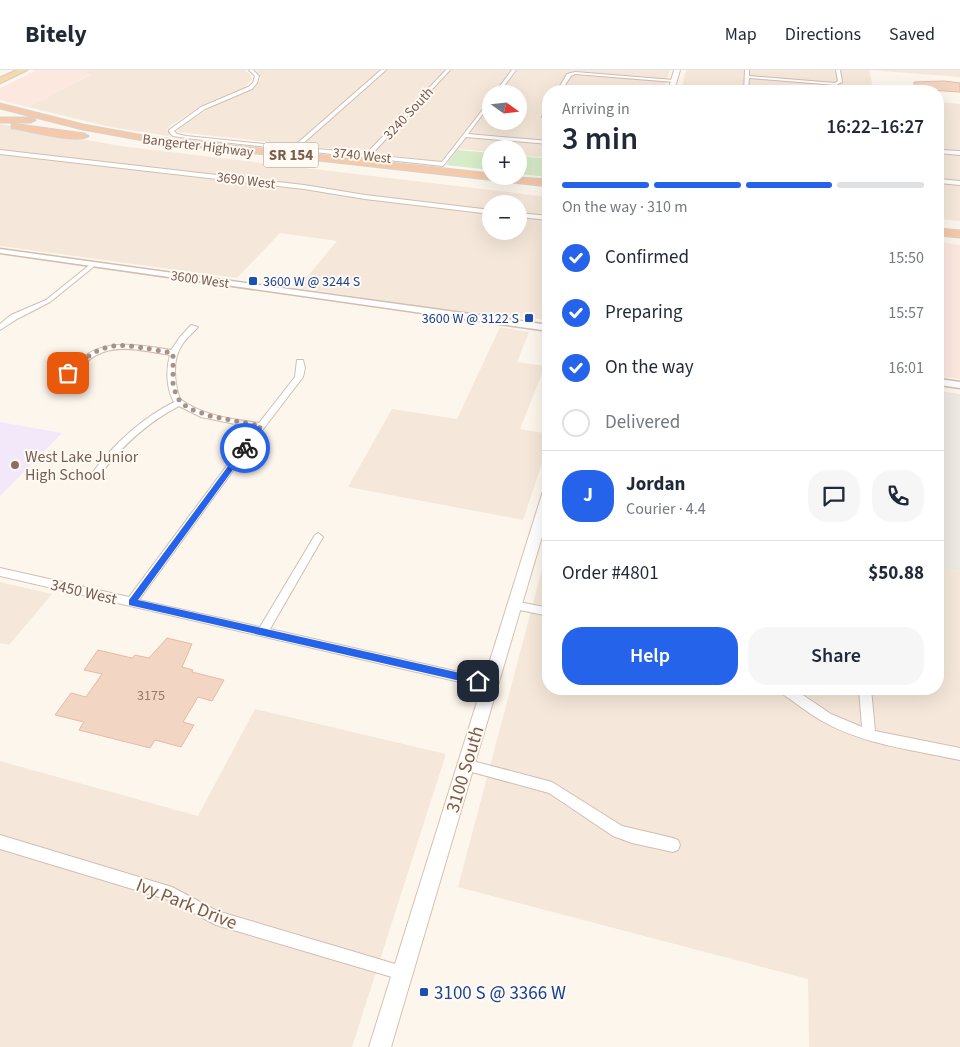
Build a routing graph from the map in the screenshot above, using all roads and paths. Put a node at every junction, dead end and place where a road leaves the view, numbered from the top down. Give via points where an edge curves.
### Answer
1 (24, 70) edge
2 (251, 70) edge
3 (384, 70) edge
4 (448, 70) edge
5 (514, 70) edge
6 (677, 70) edge
7 (747, 70) edge
8 (838, 70) edge
9 (748, 77) junction
10 (0, 81) edge
11 (674, 81) junction
12 (503, 85) edge
13 (563, 85) edge
14 (673, 85) edge
15 (747, 85) edge
16 (0, 106) edge
17 (482, 112) edge
18 (0, 114) edge
19 (0, 120) edge
20 (19, 120) junction
21 (0, 124) edge
22 (109, 133) junction
23 (465, 135) junction
24 (84, 136) junction
25 (542, 142) edge
26 (295, 148) junction
27 (944, 151) edge
28 (0, 152) edge
29 (960, 153) edge
30 (367, 156) junction
31 (297, 163) junction
32 (419, 169) junction
33 (482, 172) edge
34 (527, 177) edge
35 (542, 180) edge
36 (542, 180) edge
37 (944, 181) edge
38 (478, 182) junction
39 (960, 183) edge
40 (542, 188) edge
41 (523, 190) dead end
42 (482, 211) edge
43 (527, 216) edge
44 (542, 217) edge
45 (944, 226) edge
46 (960, 228) edge
47 (944, 232) edge
48 (960, 234) edge
49 (0, 251) edge
50 (94, 264) junction
51 (194, 327) dead end
52 (542, 327) edge
53 (0, 328) edge
54 (173, 353) junction
55 (300, 362) dead end
56 (944, 383) edge
57 (960, 385) edge
58 (58, 386) dead end
59 (180, 402) junction
60 (261, 426) junction
61 (96, 474) dead end
62 (542, 514) edge
63 (318, 537) dead end
64 (0, 572) edge
65 (132, 602) junction
66 (514, 605) junction
67 (542, 611) edge
68 (263, 632) junction
69 (490, 684) junction
70 (794, 695) edge
71 (866, 695) edge
72 (869, 734) junction
73 (960, 754) edge
74 (465, 765) junction
75 (0, 842) edge
76 (673, 845) dead end
77 (402, 973) junction
78 (380, 1047) edge

1 - 10 main road
2 - 26 street, 3740 West via 257,78 250,88 208,105 170,131 175,135
3 - 26 street
4 - 30 street, 3240 South
5 - 12 street
6 - 11 main road
7 - 9 street
8 - 9 street via 838,84
9 - 15 street
11 - 13 street via 573,73
11 - 14 main road
16 - 22 highway, Bangerter Highway / SR 154
17 - 23 street
18 - 20 highway, Bangerter Highway / SR 154
19 - 20 highway
20 - 22 highway via 41,121 88,133
20 - 24 highway, Bangerter Highway / SR 154
21 - 24 highway
22 - 32 highway, Bangerter Highway / SR 154
23 - 25 street
23 - 30 street, 3740 West via 443,164
24 - 31 highway, Bangerter Highway / SR 154 via 149,147
26 - 30 street, 3740 West
27 - 29 street
28 - 42 street, 3690 West via 304,186 364,197
31 - 32 highway
31 - 38 highway, Bangerter Highway / SR 154
32 - 33 highway
32 - 35 highway, Bangerter Highway / SR 154
34 - 36 highway
37 - 39 street
38 - 40 highway, Bangerter Highway / SR 154
38 - 41 highway
43 - 44 street
45 - 46 highway
47 - 48 highway
49 - 50 street, 3600 West
50 - 52 street, 3600 West
50 - 53 street via 48,301 14,317
51 - 54 street
54 - 58 street via 128,346 104,347 84,358
54 - 59 street via 173,387
55 - 60 street via 299,377
56 - 57 street
59 - 60 street via 210,416
59 - 61 street via 148,421 110,455
60 - 65 street
62 - 66 main road, 3100 South
63 - 68 street
64 - 65 street, 3450 West
65 - 68 street, 3450 West
66 - 67 street
66 - 69 main road, 3100 South
68 - 69 street, 3450 West
69 - 74 main road, 3100 South
70 - 72 street via 827,718
71 - 72 street
72 - 73 street
74 - 76 street via 552,788 618,831
74 - 77 main road, 3100 South
75 - 77 street, Ivy Park Drive via 172,894 216,918
77 - 78 main road, 3100 South

